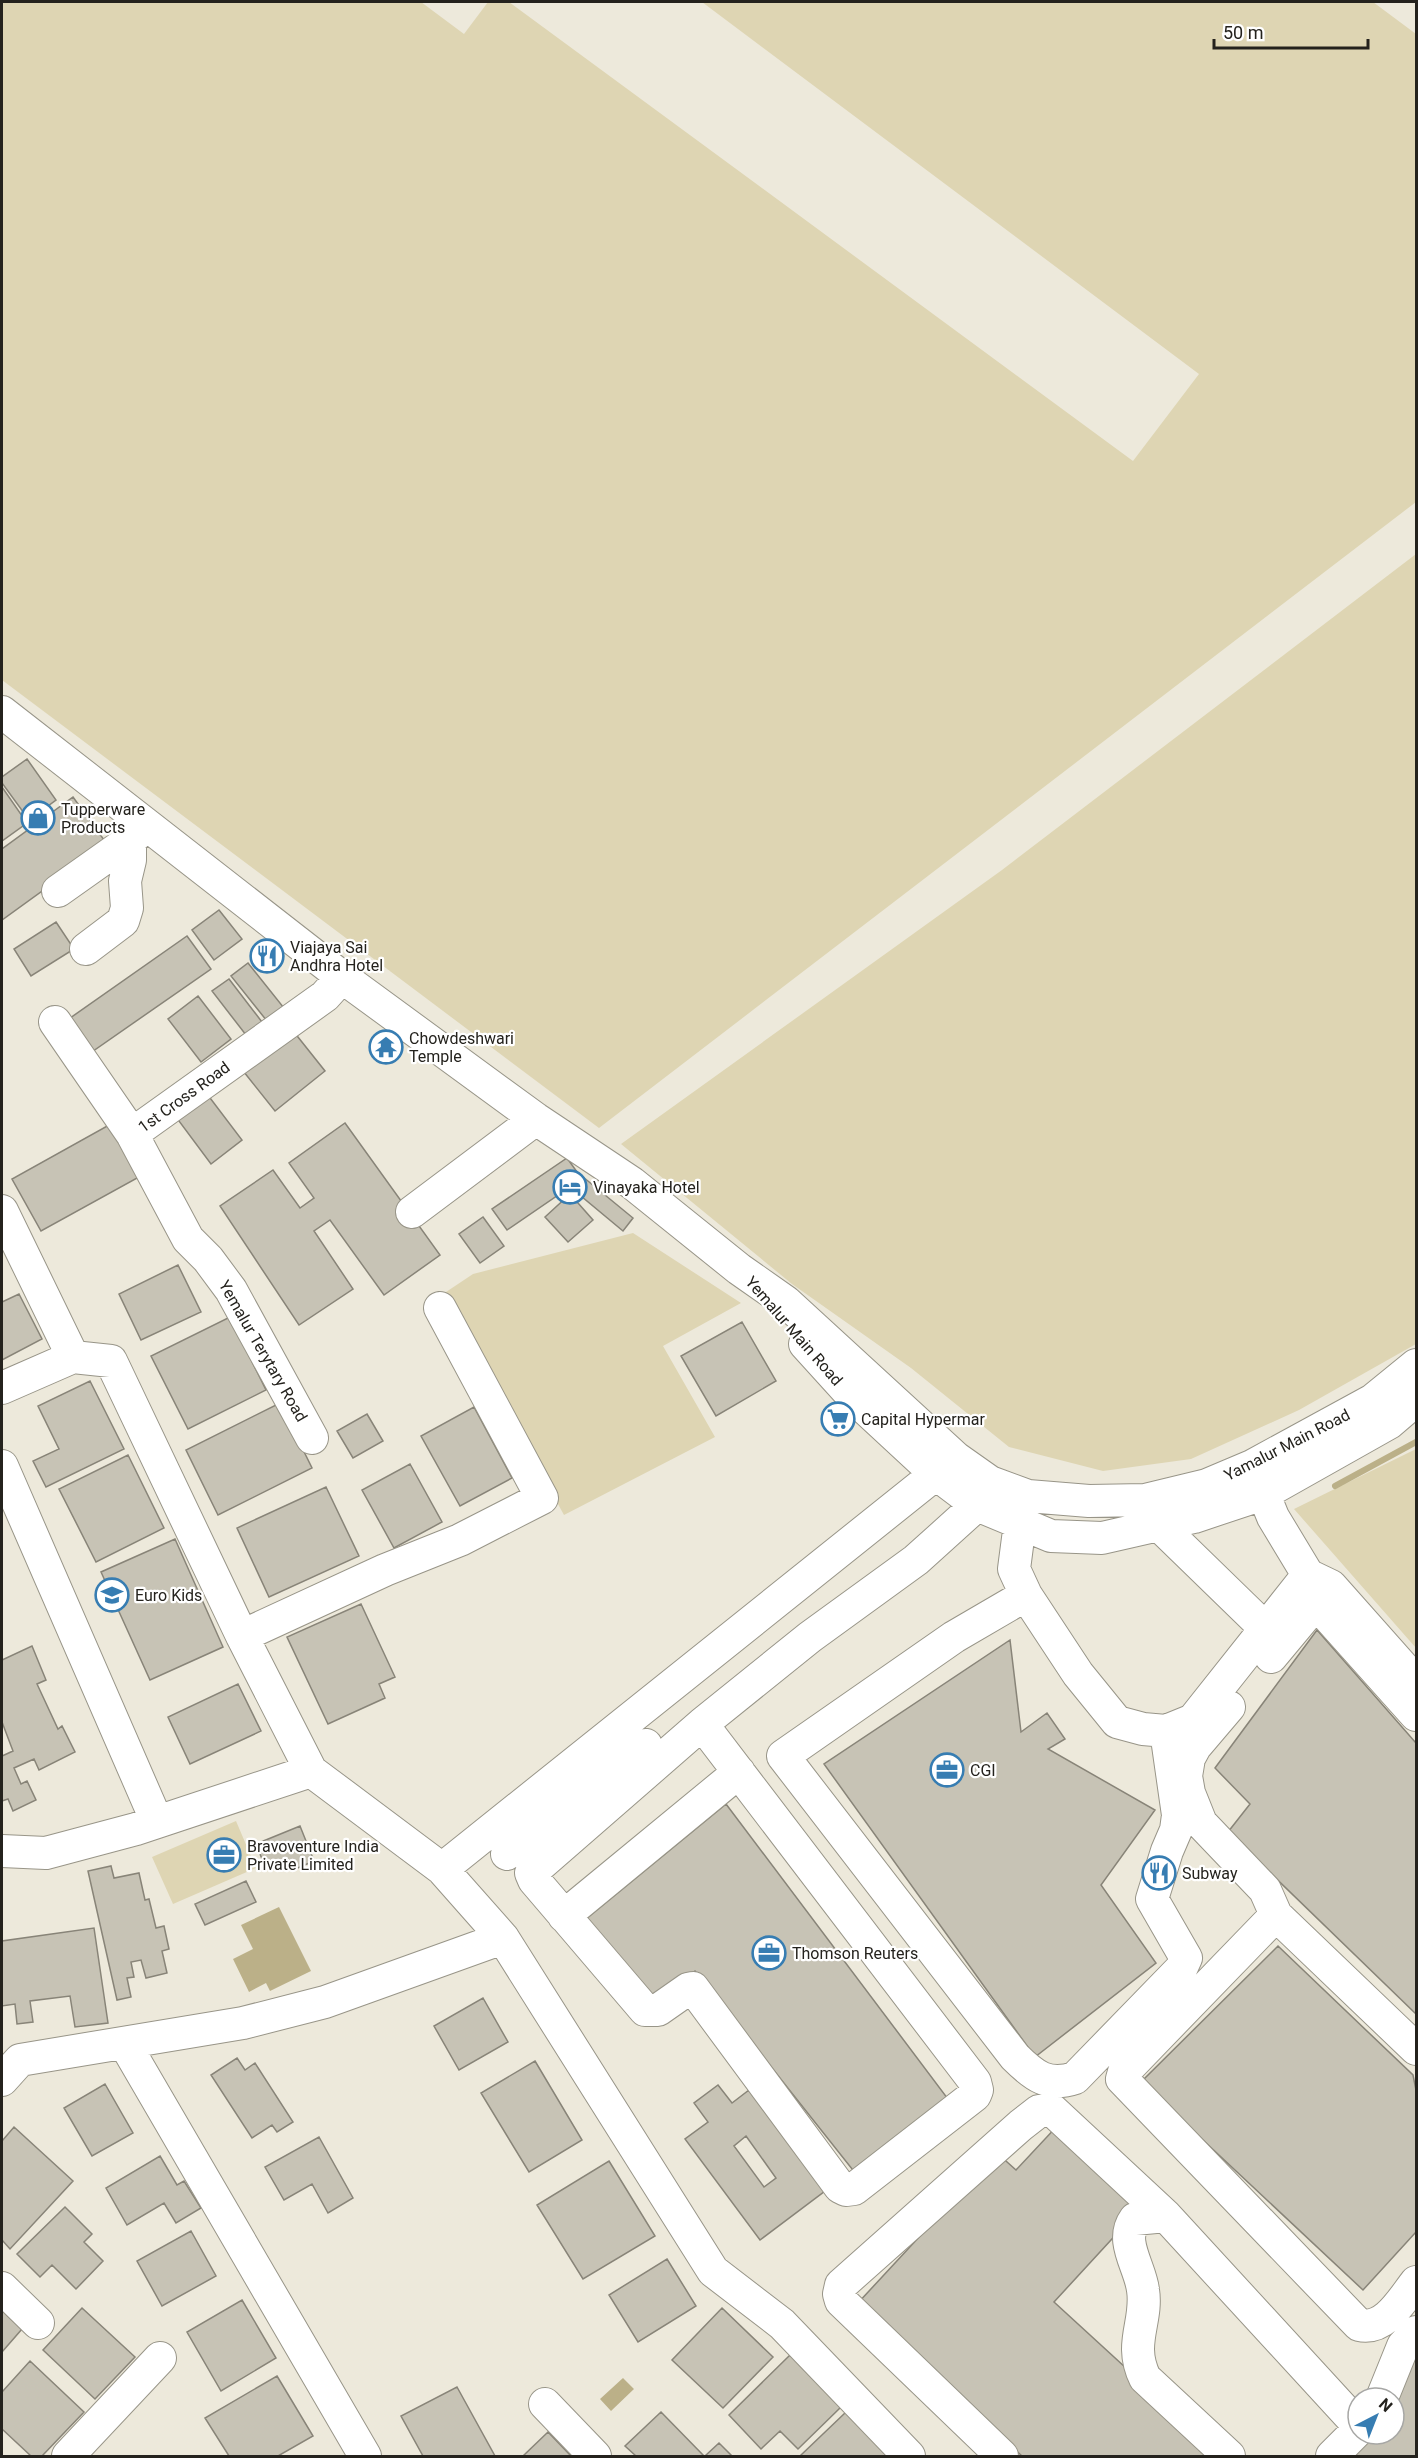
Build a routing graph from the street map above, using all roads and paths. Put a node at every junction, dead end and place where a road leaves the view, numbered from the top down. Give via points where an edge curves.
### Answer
1 (2, 712) edge
2 (139, 832) junction
3 (58, 891) dead end
4 (86, 950) dead end
5 (342, 977) junction
6 (55, 1022) dead end
7 (536, 1119) junction
8 (132, 1134) junction
9 (2, 1211) edge
10 (412, 1212) dead end
11 (740, 1269) junction
12 (440, 1308) dead end
13 (73, 1357) junction
14 (1416, 1365) edge
15 (2, 1388) edge
16 (1416, 1400) edge
17 (312, 1438) dead end
18 (2, 1466) edge
19 (1258, 1480) junction
20 (968, 1482) junction
21 (1159, 1525) junction
22 (1019, 1535) junction
23 (1312, 1589) junction
24 (1026, 1595) junction
25 (1267, 1629) junction
26 (242, 1636) junction
27 (1416, 1682) edge
28 (1416, 1715) edge
29 (702, 1724) junction
30 (1166, 1731) junction
31 (311, 1771) junction
32 (739, 1772) junction
33 (157, 1822) junction
34 (2, 1851) edge
35 (507, 1854) dead end
36 (442, 1869) junction
37 (564, 1916) junction
38 (1276, 1916) junction
39 (503, 1938) junction
40 (125, 2044) junction
41 (1416, 2049) edge
42 (2, 2080) edge
43 (1166, 2216) junction
44 (1416, 2282) edge
45 (2, 2288) edge
46 (38, 2323) dead end
47 (1416, 2332) edge
48 (160, 2358) dead end
49 (1387, 2386) edge
50 (545, 2404) dead end
51 (1346, 2412) edge
52 (1346, 2442) edge
53 (68, 2457) edge
54 (365, 2457) edge
55 (595, 2457) edge
56 (909, 2457) edge
57 (1002, 2457) edge
58 (1229, 2457) edge
59 (1332, 2457) edge

1 - 2 street
2 - 3 street
2 - 4 street via 125,881 127,908 123,921
2 - 5 street
5 - 7 street
5 - 8 street, 1st Cross Road via 325,996
6 - 8 street, 1st Cross Road
7 - 10 street
7 - 11 street via 632,1183
8 - 17 street, Yemalur Terytary Road via 188,1239 208,1258 231,1290
9 - 13 street
11 - 20 street, Yamalur Main Road via 786,1302
11 - 20 street, Yemalur Main Road via 854,1398
12 - 26 street via 542,1498 459,1540
13 - 15 street
13 - 26 street via 111,1361
14 - 19 street, Yamalur Main Road
16 - 19 street, Yamalur Main Road via 1389,1423
18 - 33 street
19 - 20 street, Yamalur Main Road via 1207,1485 1145,1500 1089,1501 1028,1496
19 - 21 street, Yemalur Main Road via 1194,1517
19 - 23 street
20 - 22 street, Yemalur Main Road
20 - 29 street via 952,1528
20 - 35 street via 942,1518
20 - 36 street
21 - 22 street, Yemalur Main Road via 1102,1538
21 - 25 street
22 - 24 street via 1014,1569
23 - 25 street
23 - 27 street via 1330,1586
23 - 28 street
23 - 38 street via 1195,1748 1186,1776 1201,1822 1265,1890
24 - 30 street via 1078,1674 1117,1722
24 - 30 street via 954,1637 783,1756 1015,2057 1033,2075 1062,2082 1075,2078 1181,1969 1186,1958 1152,1899 1178,1815
25 - 30 street via 1193,1720
26 - 31 street
29 - 32 street
29 - 37 street via 531,1873
31 - 33 street
31 - 36 street
32 - 37 street
32 - 37 street via 973,2077 975,2096 854,2189 846,2190 693,1988 658,2010 645,2010
33 - 34 street via 46,1853
36 - 39 street
38 - 41 street
38 - 44 street via 1124,2072 1122,2079 1359,2325 1369,2327 1381,2322
39 - 40 street via 325,2002 243,2023
39 - 56 street via 713,2271 782,2324
40 - 42 street via 20,2060
40 - 54 street
43 - 51 street
43 - 57 street via 1052,2110 1039,2111 842,2285 841,2301
43 - 58 street via 1136,2219 1130,2226 1128,2241 1144,2292 1138,2336 1140,2368 1145,2378
45 - 46 street
47 - 49 street via 1403,2346
48 - 53 street
50 - 55 street
52 - 59 street

